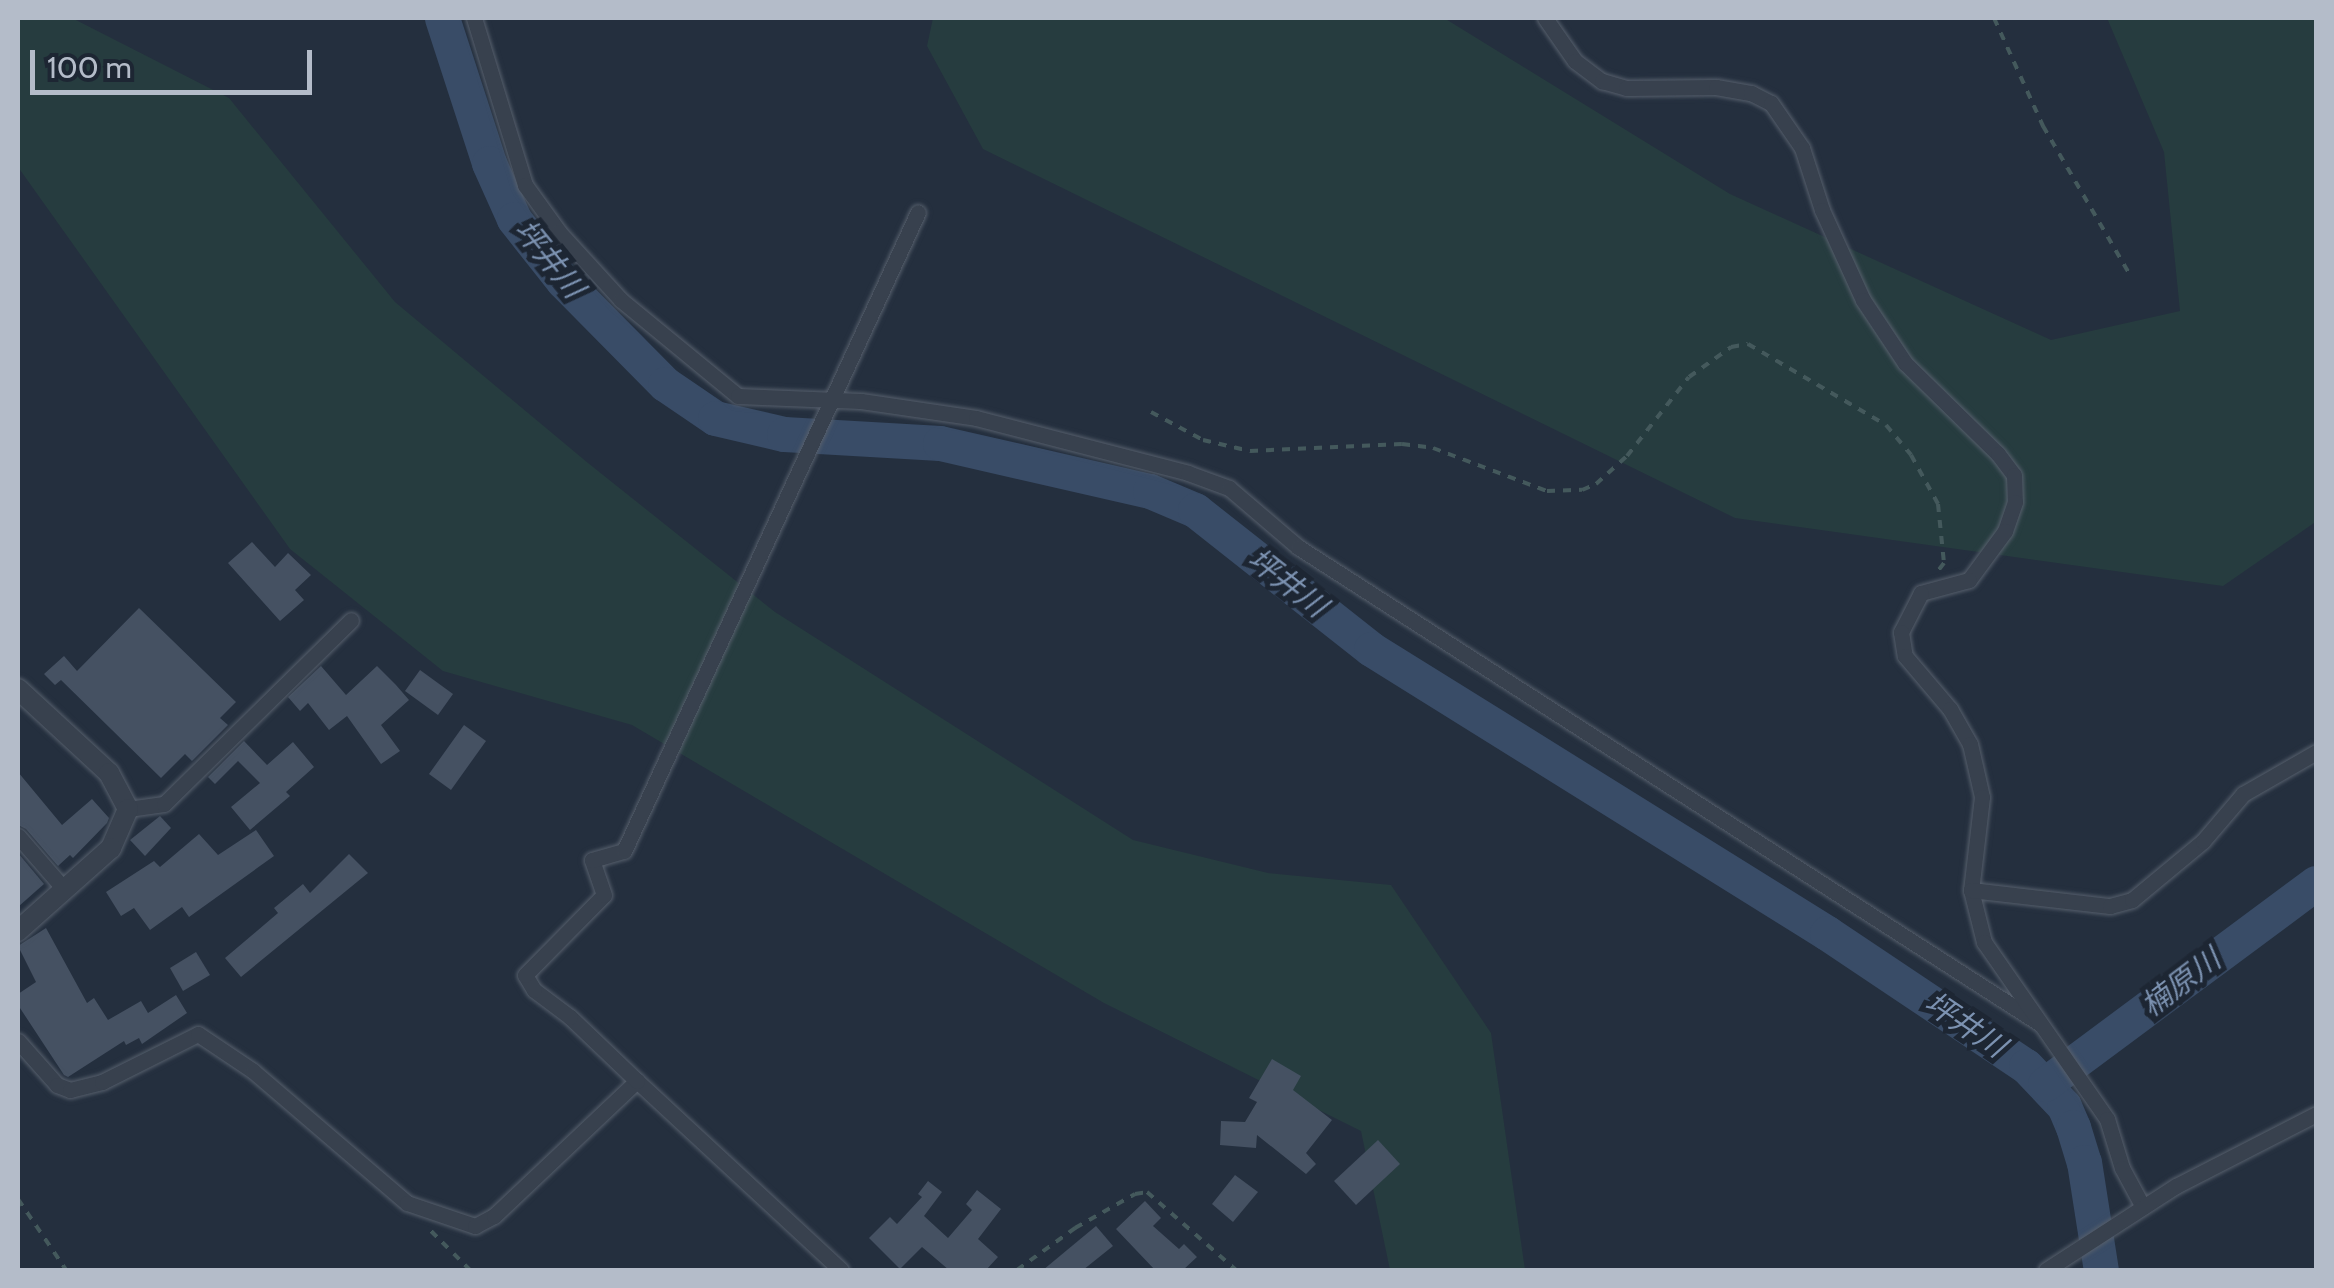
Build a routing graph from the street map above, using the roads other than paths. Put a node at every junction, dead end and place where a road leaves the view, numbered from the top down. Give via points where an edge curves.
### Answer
1 (474, 18) edge
2 (1545, 18) edge
3 (918, 212) dead end
4 (831, 401) junction
5 (352, 620) dead end
6 (18, 689) edge
7 (2316, 752) edge
8 (128, 809) junction
9 (18, 836) edge
10 (64, 889) junction
11 (1971, 890) junction
12 (18, 931) edge
13 (2038, 1023) junction
14 (18, 1041) edge
15 (637, 1081) junction
16 (2316, 1114) edge
17 (2143, 1208) junction
18 (841, 1270) edge
19 (2050, 1270) edge

1 - 4 street via 526,185 596,273 738,396
2 - 11 street via 1575,61 1602,81 1626,88 1716,87 1771,103 1802,148 1863,300 1905,363 2014,476 2016,502 2005,531 1968,580 1921,593 1901,632 1904,656 1970,744 1982,798
3 - 4 street
4 - 13 street via 976,418 1230,488 1298,547
4 - 15 street via 624,851 592,860 604,894 525,975
5 - 8 street via 164,804
6 - 8 street via 108,772
7 - 11 street via 2243,794 2203,842 2148,892 2122,904
8 - 10 street via 111,848
9 - 10 street
10 - 12 street
11 - 13 street via 1984,942
13 - 17 street via 2107,1120
14 - 15 street via 56,1085 70,1090 102,1082 198,1034 253,1071 407,1203 475,1226 494,1216
15 - 18 street
16 - 17 street
17 - 19 street

